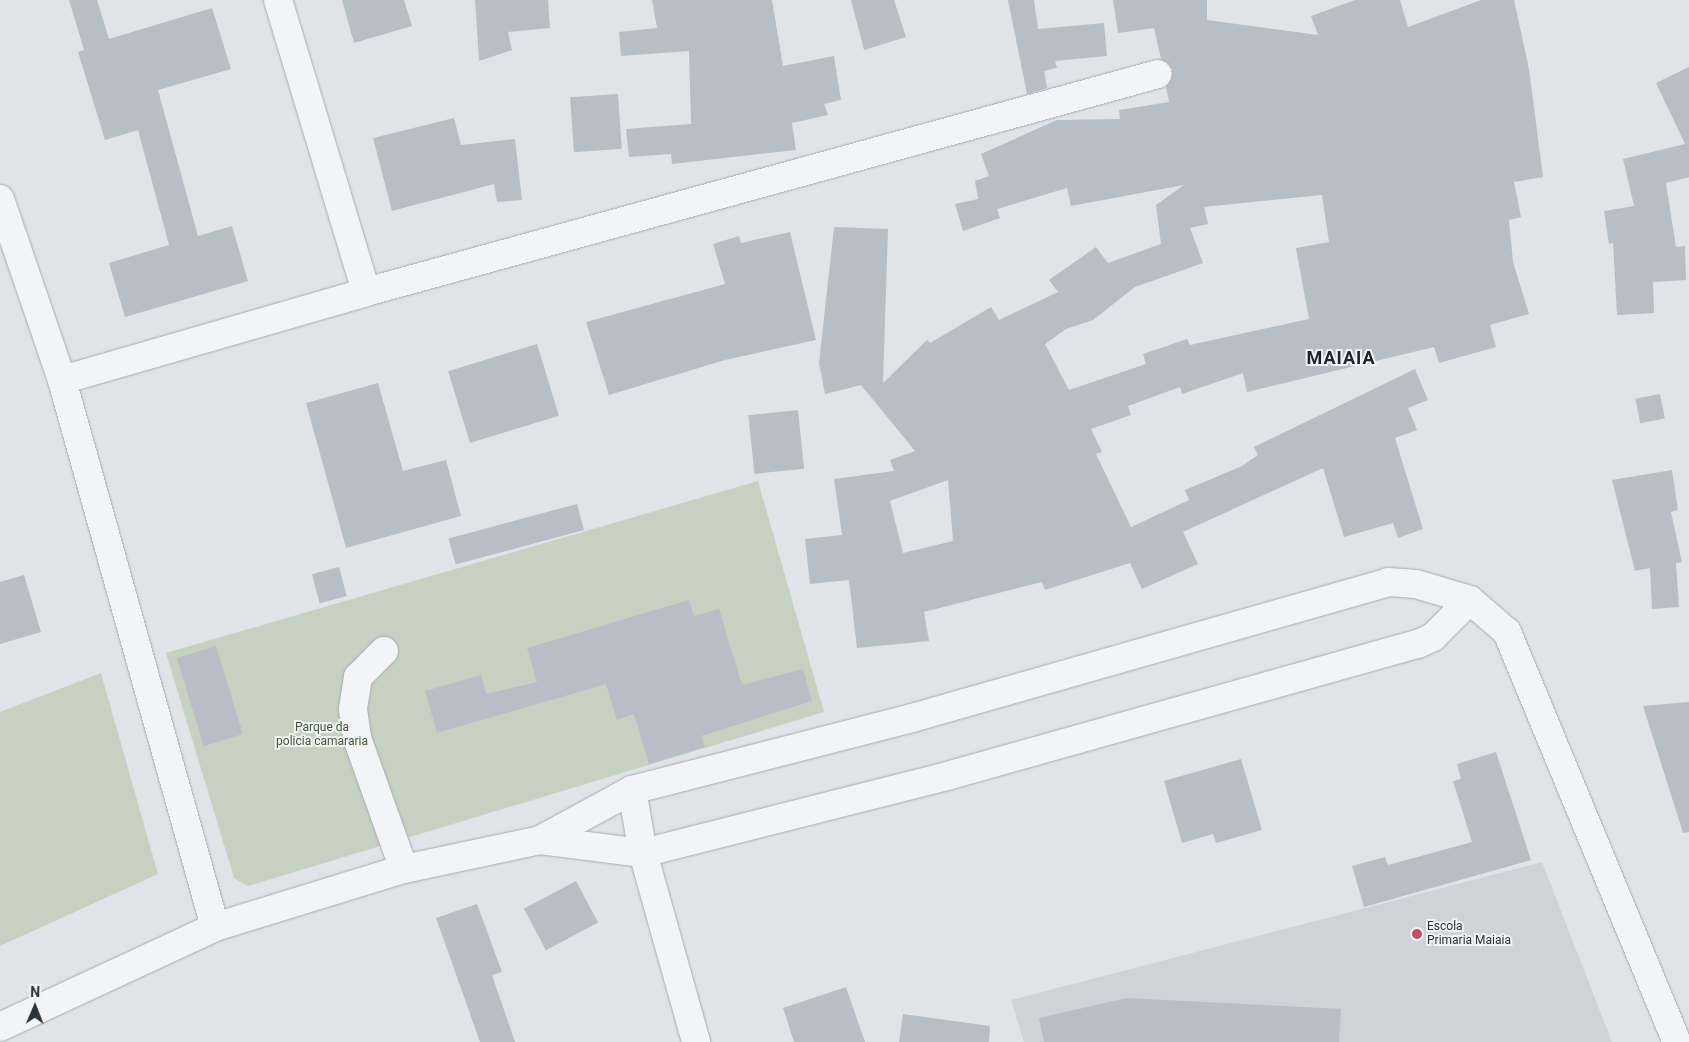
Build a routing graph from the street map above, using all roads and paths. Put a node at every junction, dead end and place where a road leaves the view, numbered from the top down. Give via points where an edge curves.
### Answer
1 (278, 0) edge
2 (1158, 74) dead end
3 (0, 199) edge
4 (366, 292) junction
5 (62, 380) junction
6 (1470, 600) junction
7 (384, 651) dead end
8 (632, 790) junction
9 (540, 840) junction
10 (643, 853) junction
11 (404, 869) junction
12 (215, 927) junction
13 (0, 1027) edge
14 (696, 1042) edge
15 (1677, 1042) edge

1 - 4 street
2 - 4 street
3 - 5 street
4 - 5 street
5 - 12 street
6 - 8 street via 1416,584 1388,582 912,718
6 - 10 street via 1433,637 1418,644 947,776
6 - 15 street via 1507,632
7 - 11 street via 358,677 353,709 357,738
8 - 9 street
8 - 10 street
9 - 10 street
9 - 11 street
10 - 14 street
11 - 12 street
12 - 13 street

